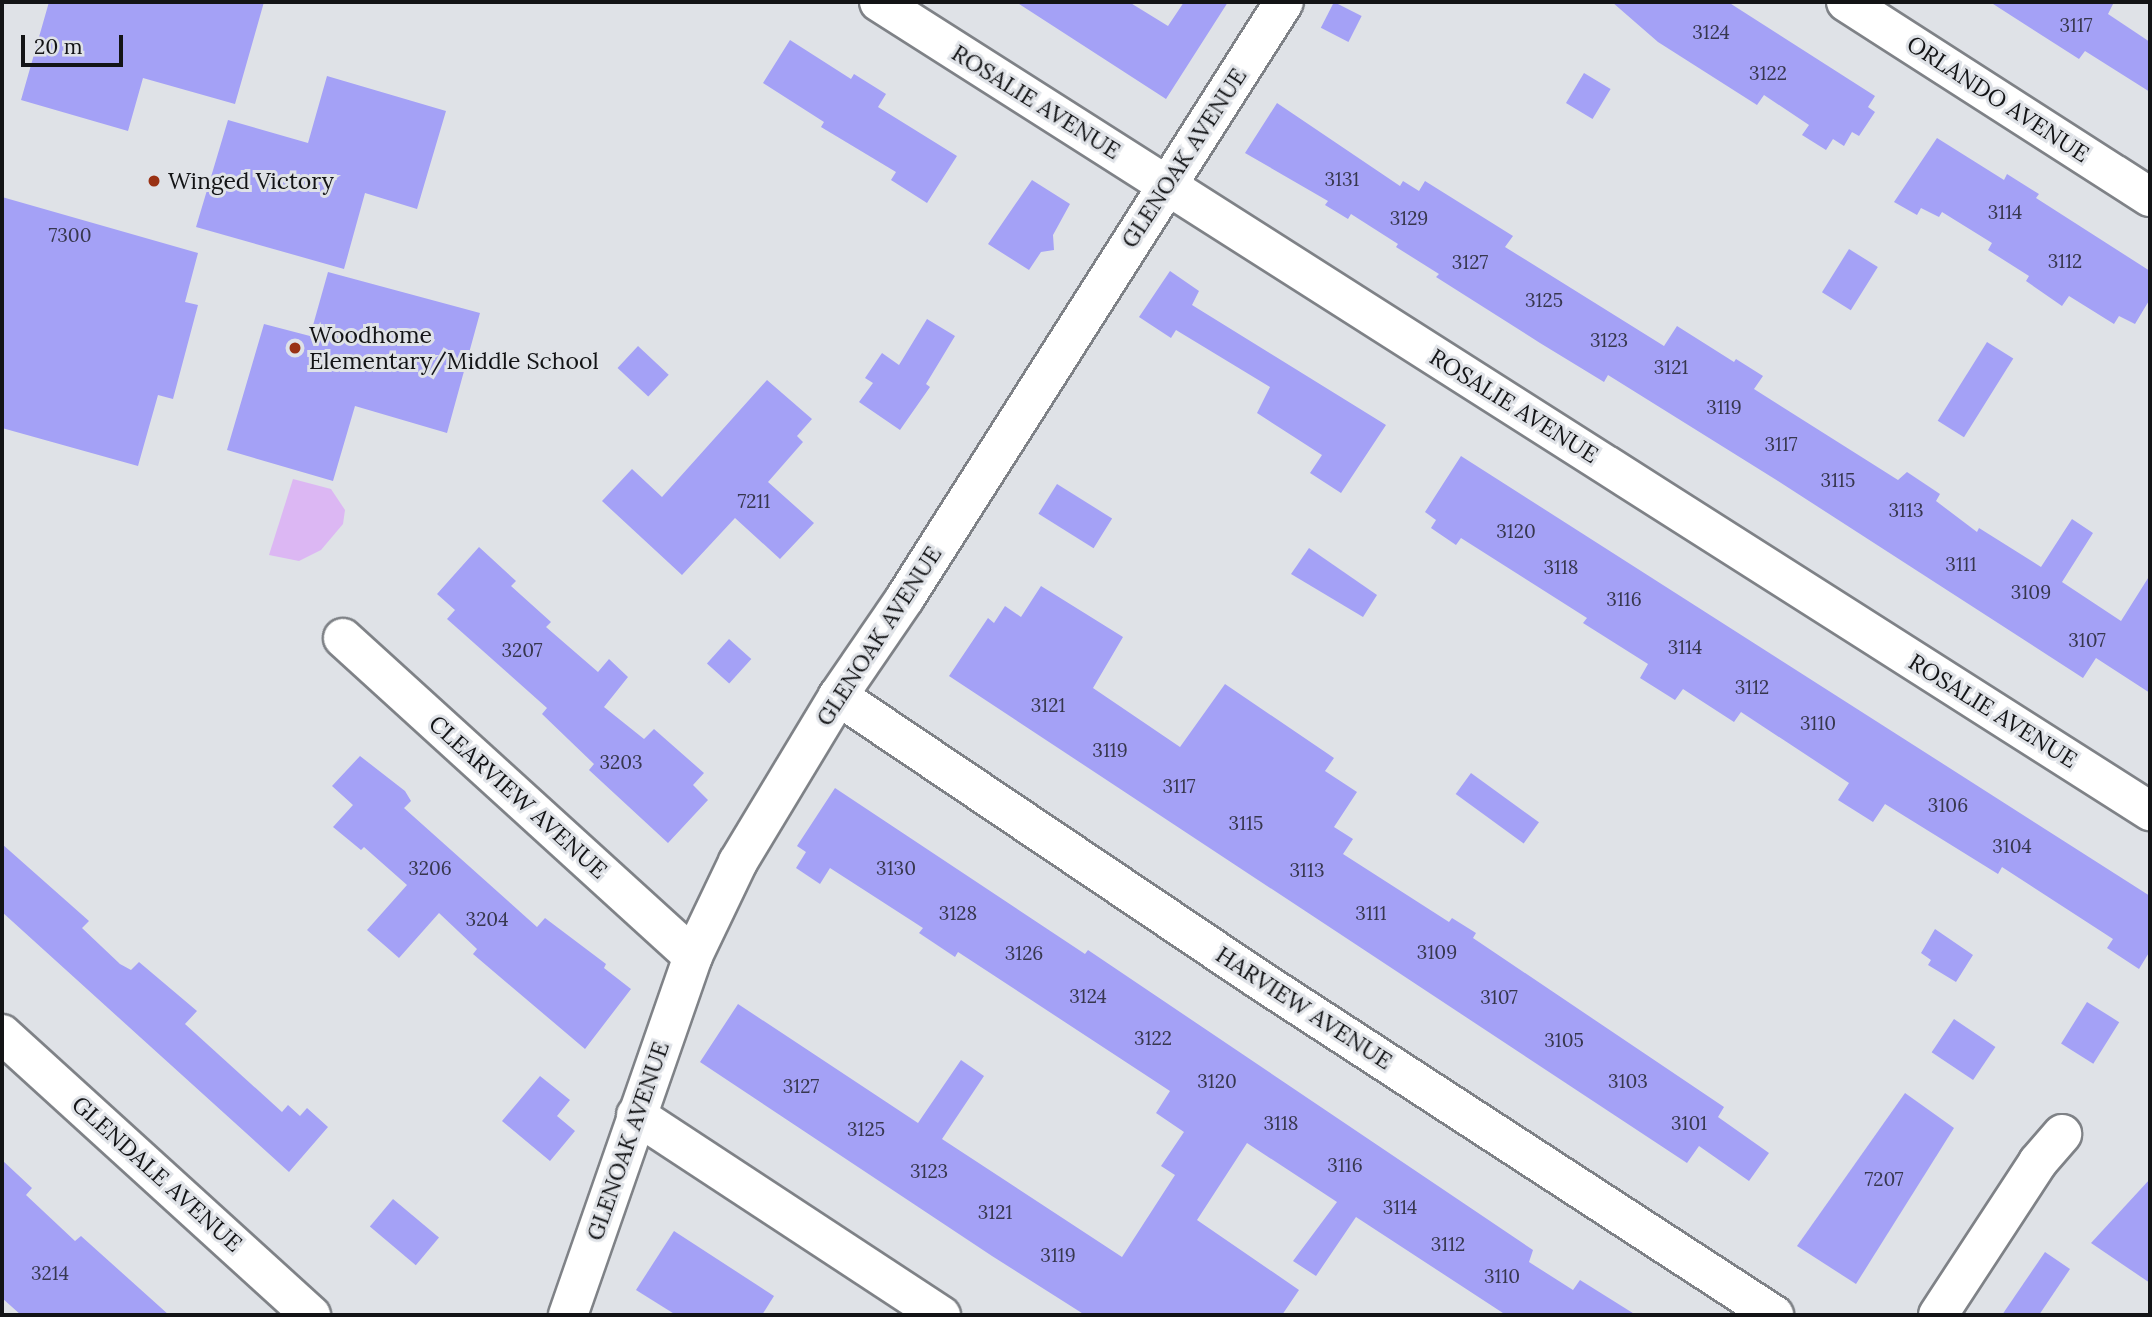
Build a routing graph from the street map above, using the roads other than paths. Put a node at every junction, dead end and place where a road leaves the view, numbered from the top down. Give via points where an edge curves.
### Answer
1 (879, 2) edge
2 (1284, 2) edge
3 (1846, 2) edge
4 (1166, 185) junction
5 (2150, 197) edge
6 (343, 638) dead end
7 (838, 696) junction
8 (2150, 811) edge
9 (693, 956) junction
10 (2, 1034) edge
11 (636, 1115) junction
12 (2062, 1134) dead end
13 (311, 1315) edge
14 (568, 1315) edge
15 (941, 1315) edge
16 (1774, 1315) edge
17 (1938, 1315) edge

1 - 4 street, ROSALIE AVENUE
2 - 4 street, GLENOAK AVENUE
3 - 5 street, ORLANDO AVENUE
4 - 7 street, GLENOAK AVENUE
4 - 8 street, ROSALIE AVENUE
6 - 9 street, CLEARVIEW AVENUE
7 - 9 street, GLENOAK AVENUE via 737,862
7 - 16 street, HARVIEW AVENUE via 1269,986
9 - 11 street, GLENOAK AVENUE
10 - 13 street, GLENDALE AVENUE
11 - 14 street, GLENOAK AVENUE
11 - 15 street
12 - 17 street via 2038,1162

